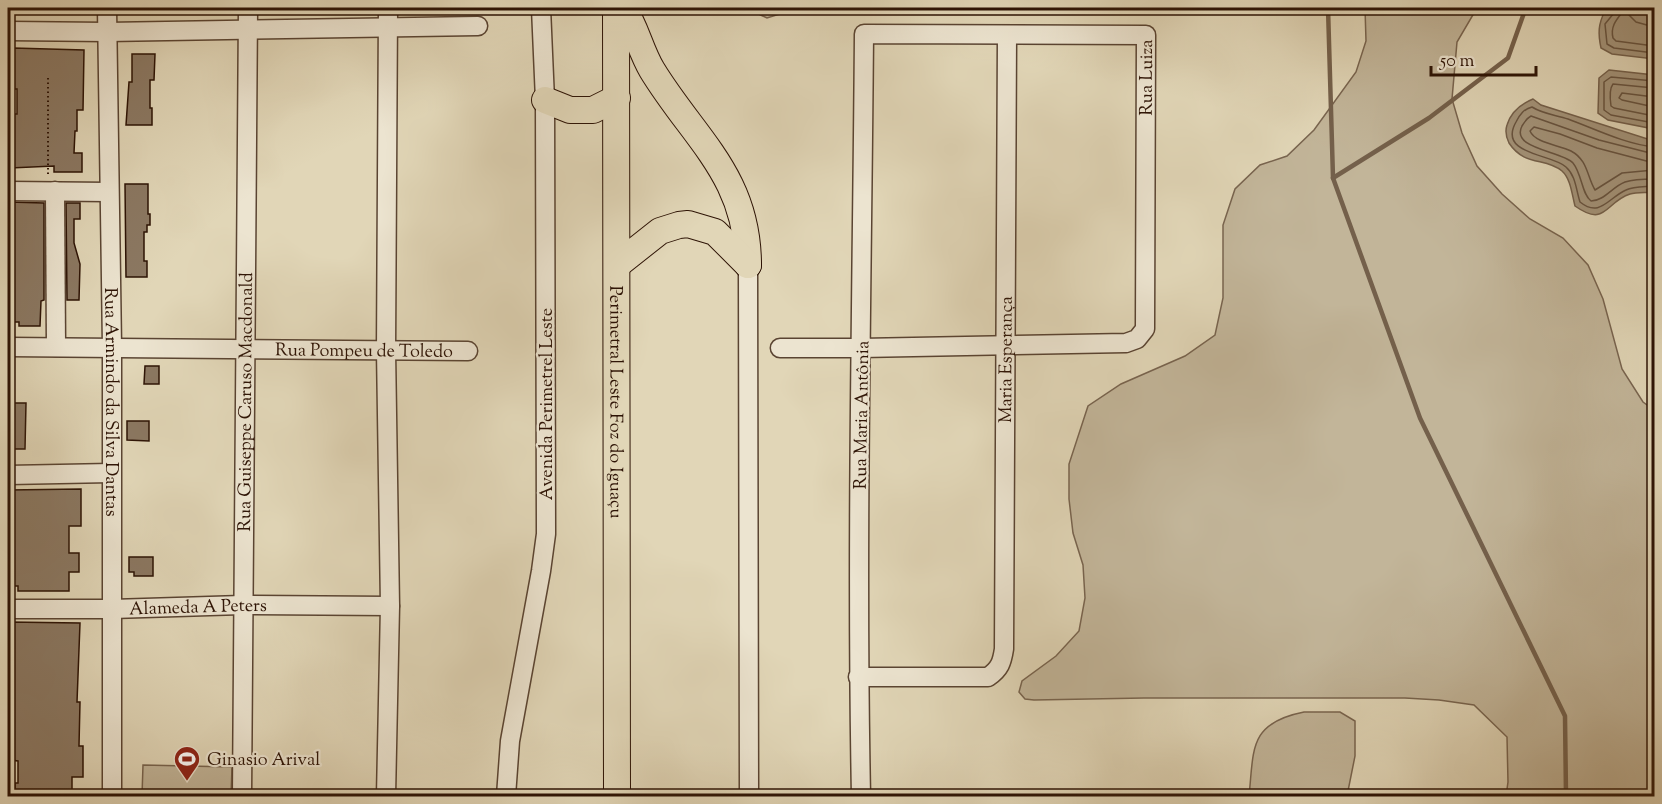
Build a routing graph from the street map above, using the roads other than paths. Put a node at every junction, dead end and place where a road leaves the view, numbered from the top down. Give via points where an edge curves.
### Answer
1 (107, 8) edge
2 (248, 8) edge
3 (388, 8) edge
4 (541, 8) edge
5 (616, 8) edge
6 (623, 8) edge
7 (477, 26) dead end
8 (388, 27) junction
9 (248, 30) junction
10 (8, 31) edge
11 (107, 32) junction
12 (864, 34) joint
13 (1007, 35) junction
14 (617, 98) junction
15 (545, 100) junction
16 (8, 191) edge
17 (51, 191) junction
18 (109, 192) junction
19 (748, 265) junction
20 (617, 266) junction
21 (1004, 346) junction
22 (8, 347) edge
23 (56, 347) junction
24 (112, 347) junction
25 (780, 348) dead end
26 (861, 348) junction
27 (245, 350) junction
28 (386, 350) junction
29 (468, 351) dead end
30 (111, 474) junction
31 (8, 475) edge
32 (242, 605) junction
33 (390, 606) junction
34 (8, 609) edge
35 (112, 609) junction
36 (858, 678) junction
37 (111, 796) edge
38 (242, 796) edge
39 (386, 796) edge
40 (506, 796) edge
41 (617, 796) edge
42 (749, 796) edge
43 (861, 796) edge

1 - 11 street, Rua Armindo da Silva Dantas
2 - 9 street, Rua Guiseppe Caruso Macdonald
3 - 8 street
4 - 15 street, Avenida Perimetrel Leste
5 - 14 highway, Perimetral Leste Foz do Iguaçu
6 - 19 highway via 653,71 729,181 746,233
7 - 8 street
8 - 9 street
8 - 28 street
9 - 11 street
9 - 27 street, Rua Guiseppe Caruso Macdonald
10 - 11 street
11 - 18 street, Rua Armindo da Silva Dantas
12 - 13 street, Rua Luiza
12 - 26 street, Rua Maria Antônia
13 - 21 street, Maria Esperança
13 - 21 street, Rua Luiza via 1146,35 1145,329 1137,339 1126,343
14 - 15 highway via 594,110 570,110
14 - 20 highway, Perimetral Leste Foz do Iguaçu
15 - 40 street, Avenida Perimetrel Leste via 546,534 510,741
16 - 17 street
17 - 18 street
17 - 23 street
18 - 24 street, Rua Armindo da Silva Dantas
19 - 20 highway via 715,232 688,224 660,231
19 - 42 street
20 - 41 highway, Perimetral Leste Foz do Iguaçu
21 - 26 street
21 - 36 street, Maria Esperança via 1002,663 988,677
22 - 23 street, Rua Pompeu de Toledo
23 - 24 street, Rua Pompeu de Toledo
24 - 27 street, Rua Pompeu de Toledo
24 - 30 street, Rua Armindo da Silva Dantas
25 - 26 street
26 - 36 street, Rua Maria Antônia
27 - 28 street, Rua Pompeu de Toledo
27 - 32 street, Rua Guiseppe Caruso Macdonald
28 - 29 street, Rua Pompeu de Toledo
28 - 33 street
30 - 31 street
30 - 35 street, Rua Armindo da Silva Dantas
32 - 33 street, Alameda A Peters
32 - 35 street, Alameda A Peters
32 - 38 street, Rua Guiseppe Caruso Macdonald
33 - 39 street
34 - 35 street, Alameda A Peters
35 - 37 street, Rua Armindo da Silva Dantas
36 - 43 street, Rua Maria Antônia

